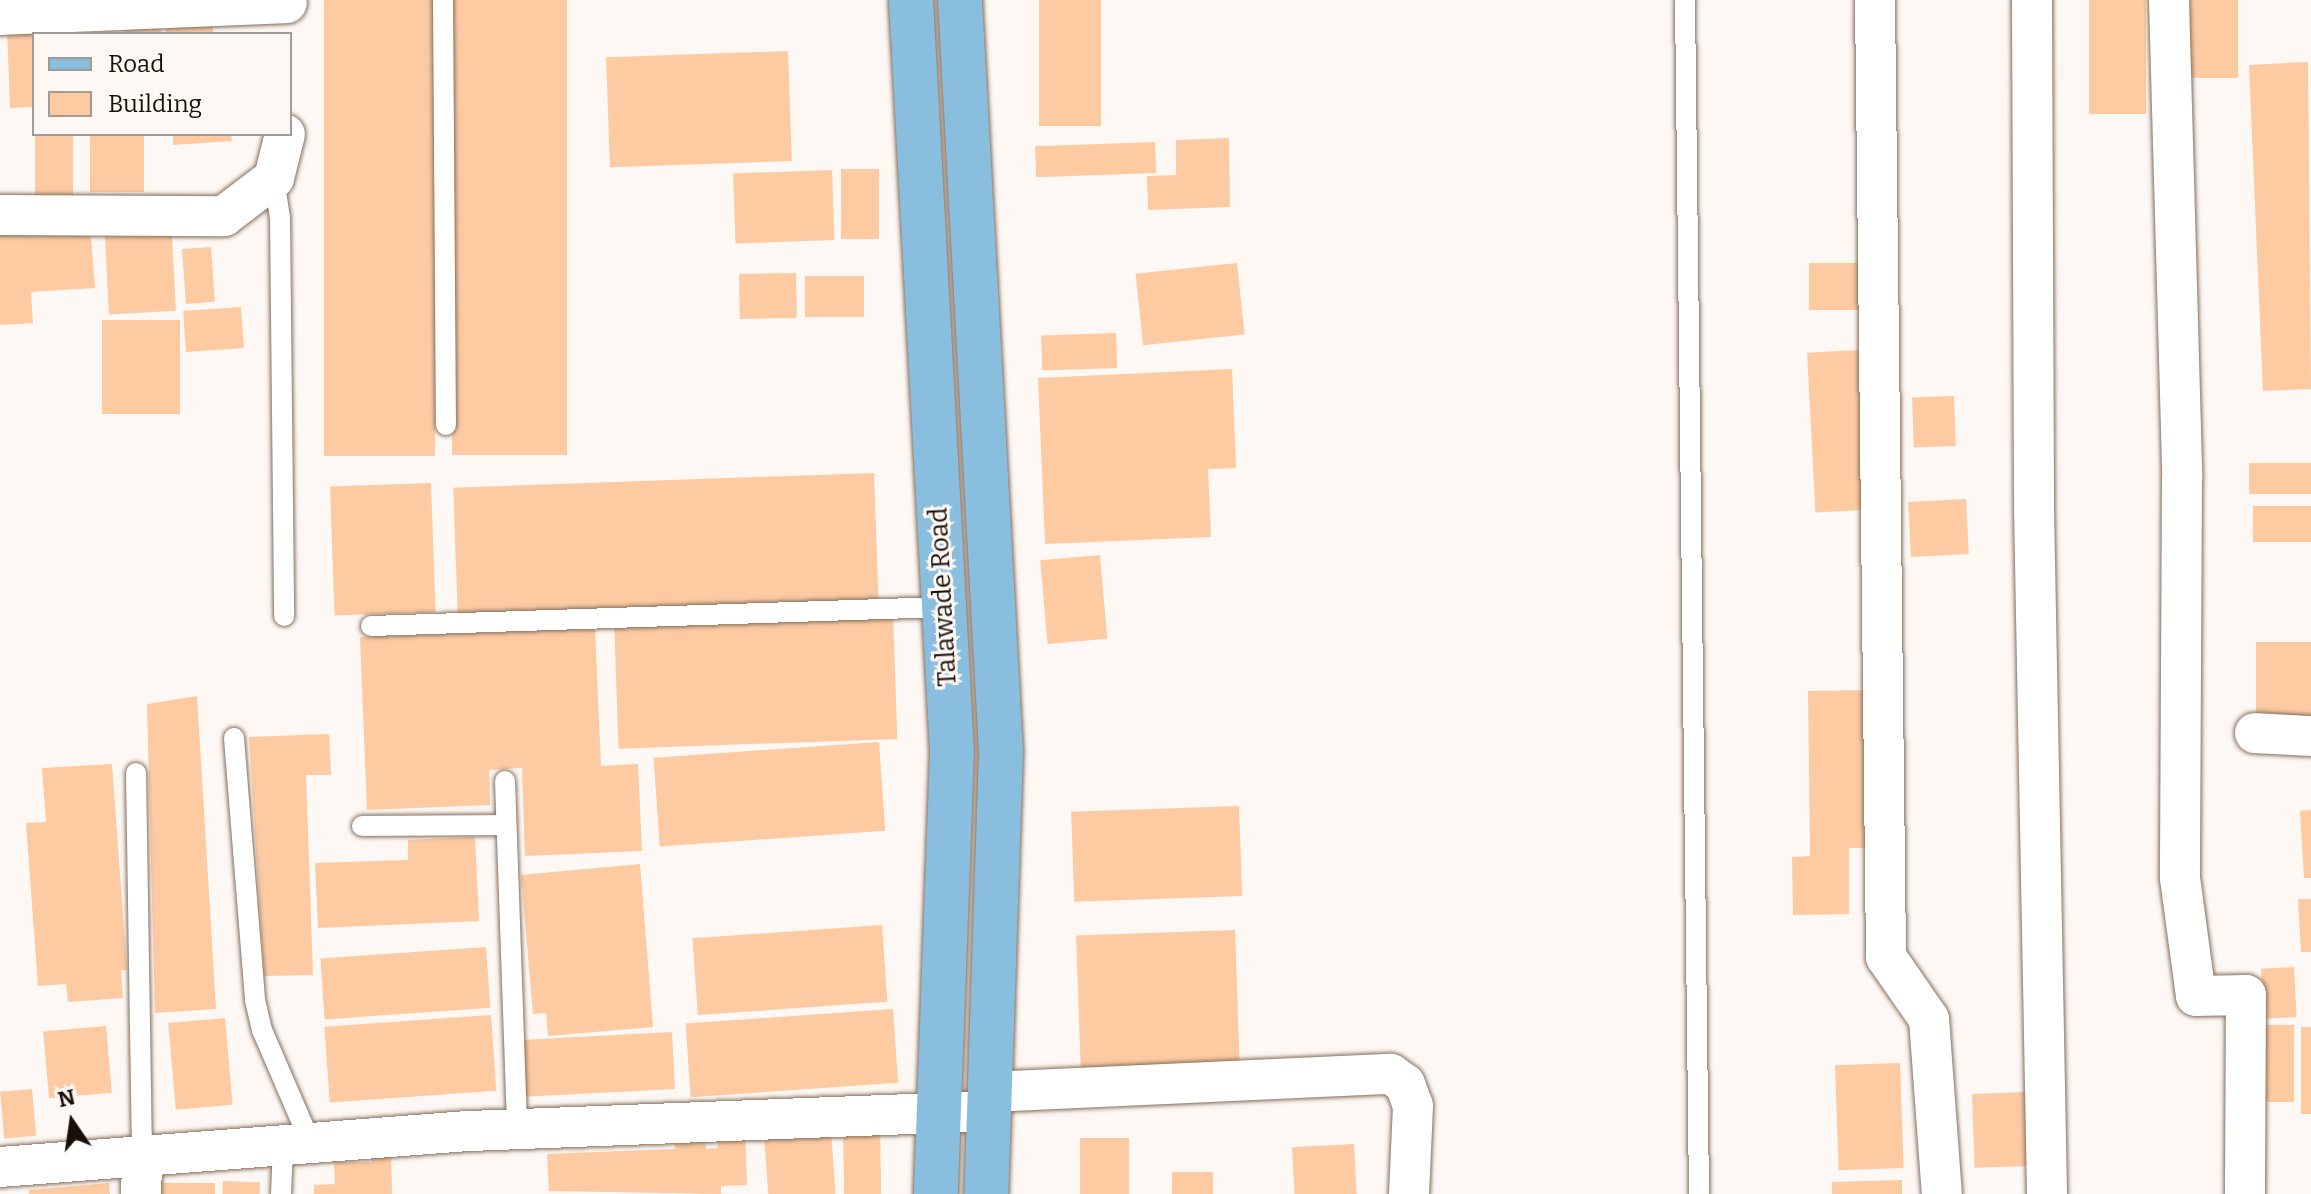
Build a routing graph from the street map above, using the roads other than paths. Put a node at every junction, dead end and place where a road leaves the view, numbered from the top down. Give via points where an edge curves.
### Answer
1 (443, 0) edge
2 (911, 0) edge
3 (960, 0) edge
4 (1685, 0) edge
5 (1875, 0) edge
6 (2032, 0) edge
7 (2169, 0) edge
8 (287, 12) edge
9 (0, 15) edge
10 (284, 136) edge
11 (274, 178) junction
12 (0, 215) edge
13 (446, 425) dead end
14 (944, 607) junction
15 (284, 616) dead end
16 (371, 626) dead end
17 (2255, 733) dead end
18 (2311, 736) edge
19 (234, 738) dead end
20 (136, 773) dead end
21 (505, 781) dead end
22 (506, 825) junction
23 (362, 826) dead end
24 (989, 1101) junction
25 (939, 1111) junction
26 (517, 1130) junction
27 (297, 1145) junction
28 (0, 1167) edge
29 (142, 1176) edge
30 (281, 1194) edge
31 (936, 1194) edge
32 (986, 1194) edge
33 (1409, 1194) edge
34 (1699, 1194) edge
35 (1942, 1194) edge
36 (2047, 1194) edge
37 (2245, 1194) edge

1 - 13 lane
2 - 14 main road, Talawade Road
3 - 24 main road, Talawade Road via 1001,751
4 - 34 lane
5 - 35 street via 1886,957 1929,1019
6 - 36 street via 2034,509
7 - 37 street via 2182,479 2180,878 2196,996 2246,995
8 - 9 street
10 - 11 street
11 - 12 street via 224,216
11 - 15 lane via 280,232
14 - 16 lane
14 - 25 main road, Talawade Road via 952,752
17 - 18 street
19 - 27 lane via 255,1000
20 - 29 lane
21 - 22 lane
22 - 23 lane
22 - 26 lane
24 - 25 street
24 - 32 main road, Talawade Road
24 - 33 street via 1391,1074 1405,1084 1413,1106
25 - 26 street
25 - 31 main road, Talawade Road
26 - 27 street
27 - 29 street
27 - 30 lane
28 - 29 street

